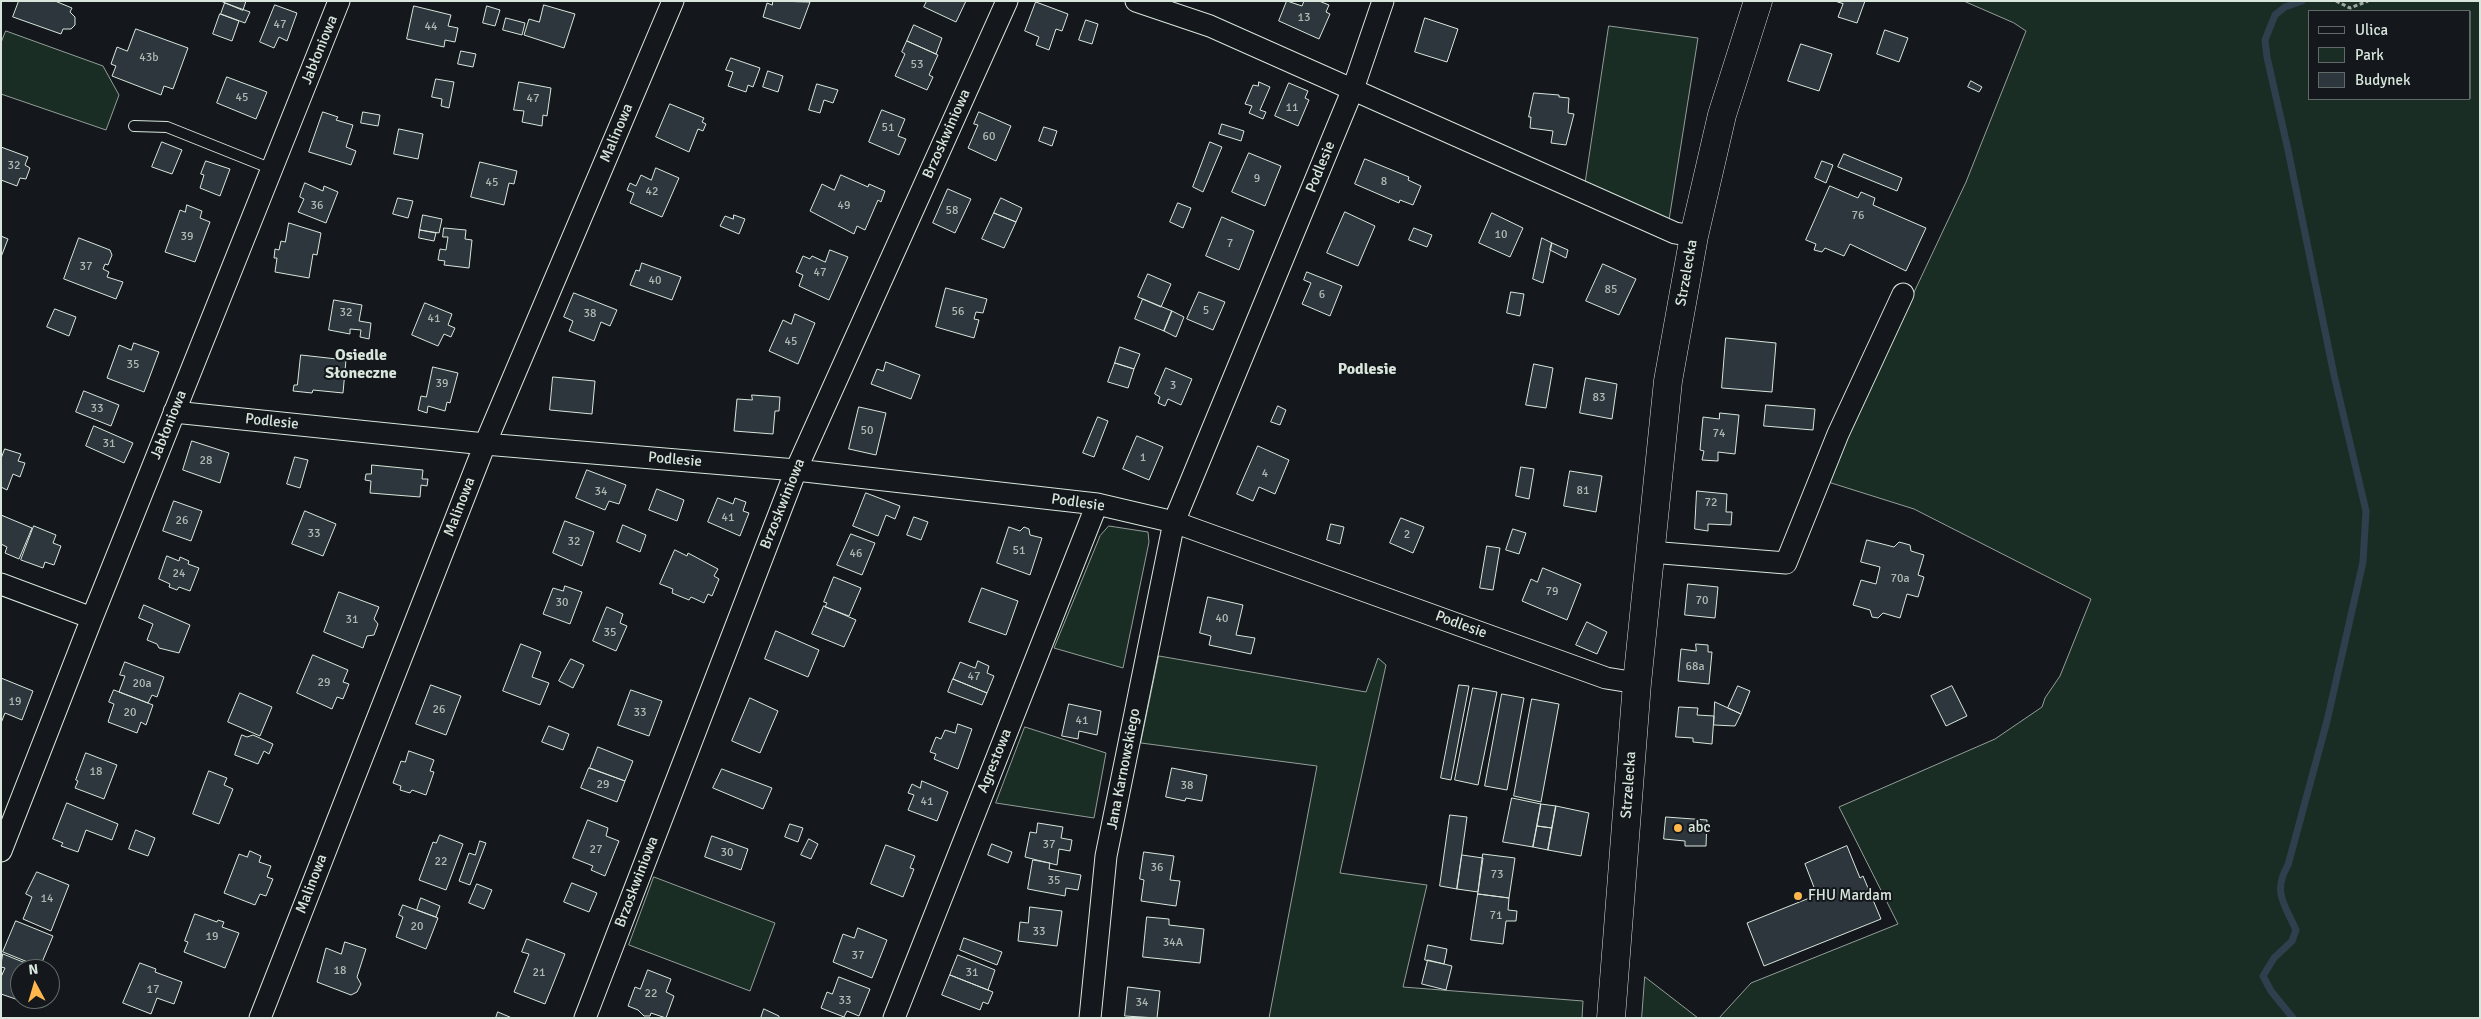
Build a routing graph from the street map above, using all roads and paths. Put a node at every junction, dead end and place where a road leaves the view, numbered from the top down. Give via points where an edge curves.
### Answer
1 (339, 1) edge
2 (673, 1) edge
3 (1007, 1) edge
4 (1136, 1) edge
5 (1383, 1) edge
6 (1758, 1) edge
7 (2336, 1) edge
8 (2368, 1) edge
9 (1353, 89) junction
10 (134, 126) dead end
11 (272, 169) junction
12 (1694, 236) junction
13 (1903, 294) dead end
14 (174, 412) junction
15 (485, 444) junction
16 (796, 470) junction
17 (1097, 504) junction
18 (1174, 522) junction
19 (1650, 552) junction
20 (1, 584) edge
21 (92, 618) junction
22 (1637, 683) junction
23 (1, 851) edge
24 (260, 1018) edge
25 (585, 1018) edge
26 (894, 1018) edge
27 (1090, 1018) edge
28 (1611, 1018) edge

1 - 11 street, Jabłoniowa
2 - 15 street, Malinowa
3 - 16 street, Brzoskwiniowa
4 - 9 street via 1210,26
5 - 9 street, Podlesie
6 - 12 street, Strzelecka via 1722,115
7 - 8 path via 2350,8
9 - 12 street via 1675,233
9 - 18 street, Podlesie
10 - 11 lane via 166,127
11 - 14 street, Jabłoniowa
12 - 19 street, Strzelecka via 1668,382
13 - 19 street via 1838,434 1786,563
14 - 15 street, Podlesie
14 - 21 street, Jabłoniowa
15 - 16 street, Podlesie
15 - 24 street, Malinowa
16 - 17 street, Podlesie
16 - 25 street, Brzoskwiniowa
17 - 18 street, Podlesie
17 - 26 street, Agrestowa
18 - 22 street, Podlesie via 1606,678
18 - 27 street, Jana Karnowskiego via 1106,856
19 - 22 street, Strzelecka
20 - 21 street
21 - 23 street, Jabłoniowa
22 - 28 street, Strzelecka

